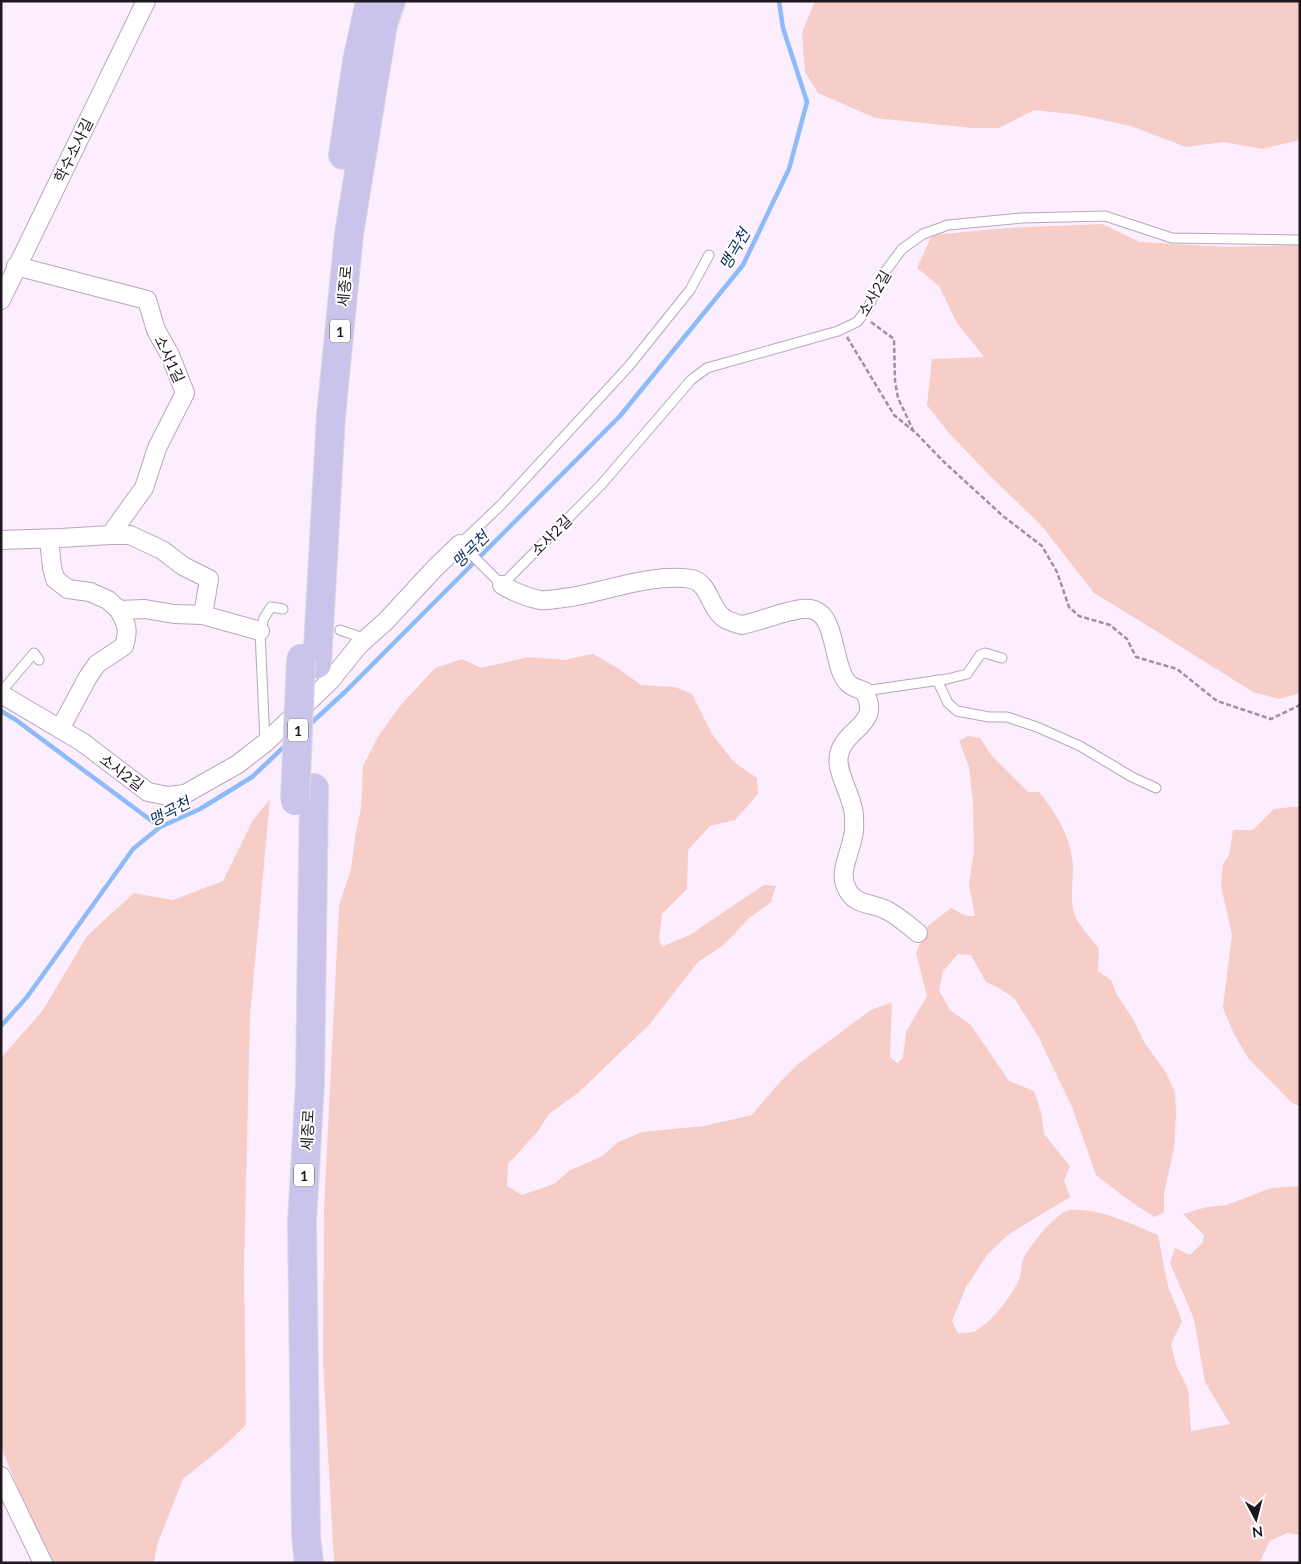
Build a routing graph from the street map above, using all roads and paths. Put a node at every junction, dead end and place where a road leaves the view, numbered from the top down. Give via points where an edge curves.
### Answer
1 (146, 1) edge
2 (370, 1) edge
3 (390, 1) edge
4 (1300, 240) edge
5 (709, 255) dead end
6 (16, 266) junction
7 (1, 300) edge
8 (862, 316) junction
9 (843, 329) junction
10 (913, 431) junction
11 (110, 534) junction
12 (49, 539) junction
13 (1, 540) edge
14 (463, 547) junction
15 (500, 583) junction
16 (283, 609) dead end
17 (118, 610) junction
18 (203, 615) junction
19 (340, 630) dead end
20 (260, 631) junction
21 (366, 639) junction
22 (1002, 658) dead end
23 (39, 660) dead end
24 (309, 661) junction
25 (938, 680) junction
26 (864, 691) junction
27 (1, 693) edge
28 (1300, 705) edge
29 (60, 729) junction
30 (265, 742) junction
31 (1156, 788) dead end
32 (304, 794) junction
33 (918, 933) dead end
34 (1, 1476) edge
35 (43, 1563) edge
36 (289, 1563) edge
37 (309, 1563) edge

1 - 6 street, 학수소사길
2 - 24 main road, 세종로 / 1 via 357,61 332,228 316,413
3 - 24 main road, 세종로 / 1 via 349,234
4 - 8 lane, 소사2길 via 1172,238 1105,216 1022,218 948,225 923,234 902,248 884,273
5 - 14 lane via 690,290 629,366
6 - 7 street, 학수소사길
6 - 11 street, 소사1길 via 147,300 156,330 185,393 157,448 144,488
8 - 9 lane, 소사2길
8 - 10 path via 894,339 898,398
9 - 10 path via 894,415
9 - 15 lane, 소사2길 via 706,368 601,485
10 - 28 path via 1003,516 1042,546 1057,572 1069,607 1079,616 1110,625 1127,638 1136,657 1177,670 1217,700 1271,719
11 - 12 street
11 - 18 street via 130,535 162,550 182,566 208,579
12 - 13 street
12 - 17 street via 55,579 68,589 90,592 108,600
14 - 15 lane
14 - 21 street, 소사2길 via 434,569
15 - 26 street via 515,593 542,600 668,578 694,579 701,584 723,618 742,624 813,609 827,621 847,681
16 - 20 lane via 271,607
17 - 18 street via 145,609
17 - 29 street via 127,625 124,646 97,664
18 - 20 street
19 - 21 lane
20 - 30 lane
21 - 30 street, 소사2길 via 330,681
22 - 25 lane via 985,653 980,655 968,674
23 - 27 lane via 34,653
24 - 32 main road, 1, bridge
25 - 26 lane
25 - 31 lane via 948,703 957,711 1008,717 1036,727 1080,746
26 - 33 street via 870,712 842,745 839,755 838,766 854,814 854,835 843,880 855,900 885,909
27 - 29 street, 소사2길
29 - 30 street, 소사2길 via 148,792 168,796 185,794 198,787 238,764
32 - 36 main road, 세종로 / 1 via 286,1220
32 - 37 main road, 세종로 / 1 via 310,1084 302,1220
34 - 35 street

